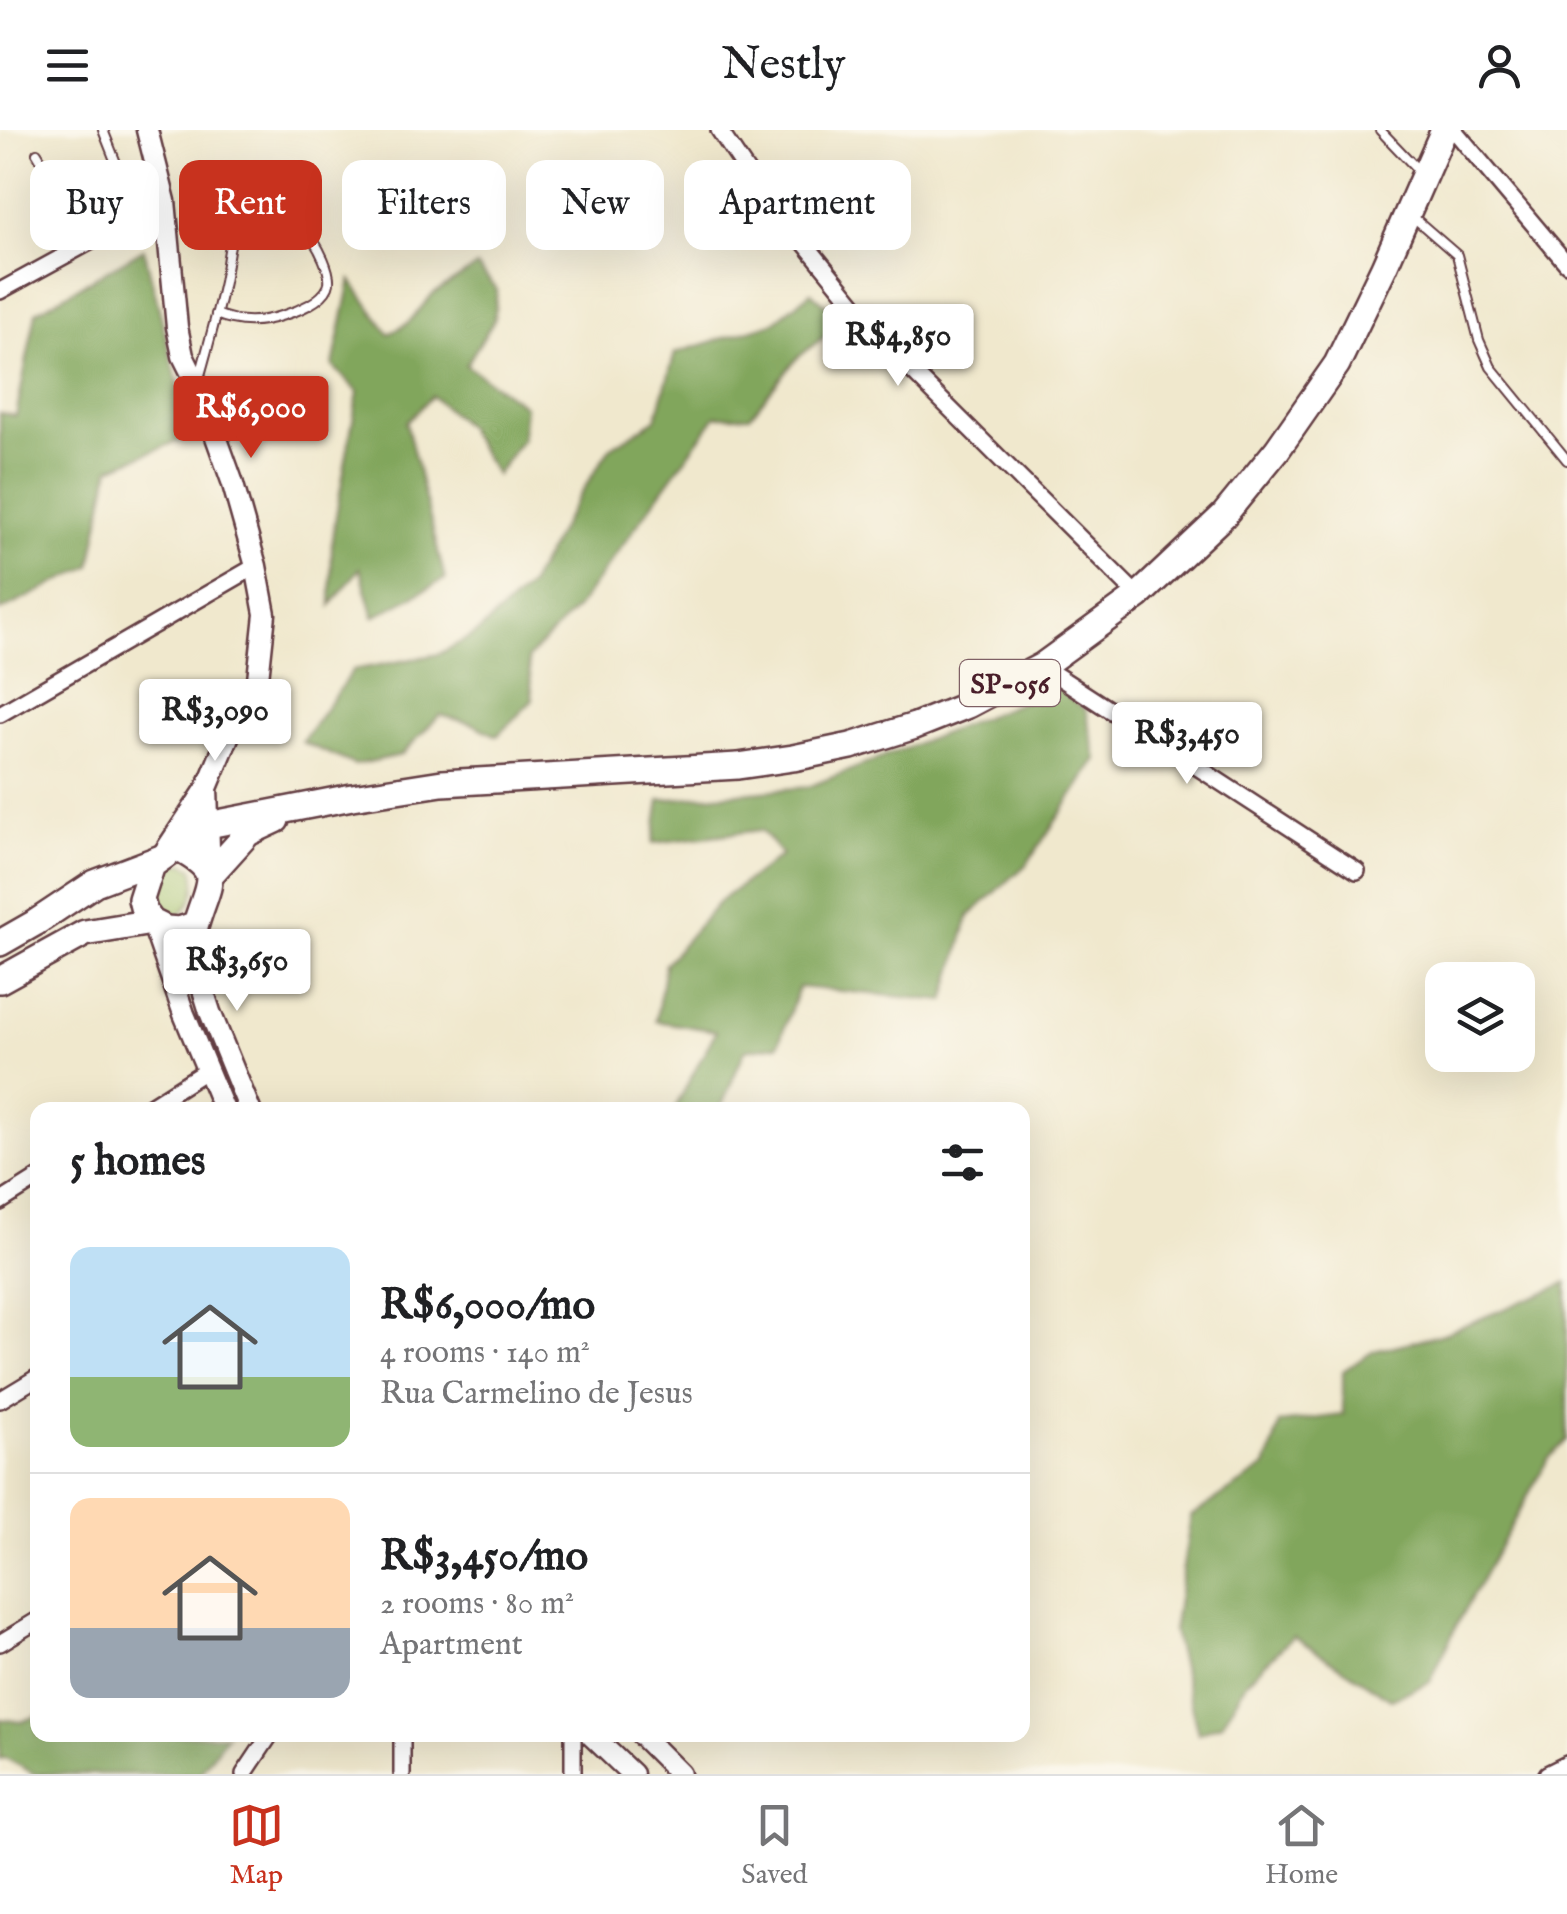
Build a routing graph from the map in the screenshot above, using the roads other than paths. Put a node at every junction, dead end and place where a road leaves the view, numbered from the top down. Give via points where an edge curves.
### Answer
1 (103, 130) edge
2 (147, 130) edge
3 (719, 130) edge
4 (1380, 130) edge
5 (1444, 130) edge
6 (1454, 130) edge
7 (37, 154) dead end
8 (41, 160) edge
9 (115, 160) edge
10 (1423, 175) junction
11 (165, 201) junction
12 (159, 204) edge
13 (1409, 213) junction
14 (75, 250) edge
15 (1567, 264) edge
16 (0, 291) edge
17 (216, 314) junction
18 (197, 384) junction
19 (1567, 460) edge
20 (256, 566) junction
21 (1138, 596) junction
22 (1042, 666) junction
23 (0, 714) edge
24 (207, 788) junction
25 (308, 806) junction
26 (208, 825) junction
27 (169, 853) junction
28 (1357, 870) dead end
29 (210, 876) junction
30 (152, 922) junction
31 (196, 924) junction
32 (0, 944) edge
33 (0, 980) edge
34 (207, 1070) junction
35 (157, 1102) edge
36 (221, 1102) edge
37 (247, 1102) edge
38 (30, 1183) edge
39 (0, 1202) edge
40 (30, 1382) edge
41 (0, 1400) edge
42 (30, 1625) edge
43 (0, 1643) edge
44 (265, 1742) edge
45 (402, 1742) edge
46 (573, 1742) edge
47 (598, 1742) edge
48 (649, 1742) edge
49 (1567, 1764) edge
50 (244, 1774) edge
51 (402, 1774) edge
52 (573, 1774) edge
53 (632, 1774) edge
54 (680, 1774) edge
55 (1547, 1774) edge

1 - 9 lane
2 - 11 street
3 - 21 street via 894,353
4 - 10 lane
5 - 10 main road, SP-056
6 - 15 street
7 - 8 lane
10 - 13 main road, SP-056
11 - 12 street
11 - 18 street via 177,327
13 - 19 lane via 1457,254 1491,367
13 - 21 main road, SP-056 via 1337,364 1278,450 1224,514
14 - 16 street
17 - 17 lane via 238,222 251,208 276,204 318,248 329,286 294,312 264,321
17 - 18 lane
18 - 20 street
20 - 23 street
20 - 24 street via 265,614 258,679
21 - 22 main road, SP-056
22 - 25 main road, SP-056 via 915,726 793,758 442,783
22 - 28 street
24 - 26 street
24 - 27 street
25 - 26 main road, SP-056
25 - 29 main road via 248,833
26 - 27 main road, SP-056
26 - 29 street
27 - 29 main road via 200,860
27 - 30 main road via 152,865 141,899
27 - 32 main road, SP-056 via 95,882
29 - 31 main road
30 - 31 main road via 180,930
30 - 33 main road via 85,933
30 - 34 street
31 - 37 street via 200,980
34 - 35 street
34 - 36 street
38 - 39 street
40 - 41 street
42 - 43 street
44 - 50 street
45 - 51 street
46 - 52 street
47 - 53 street
48 - 54 street
49 - 55 street

